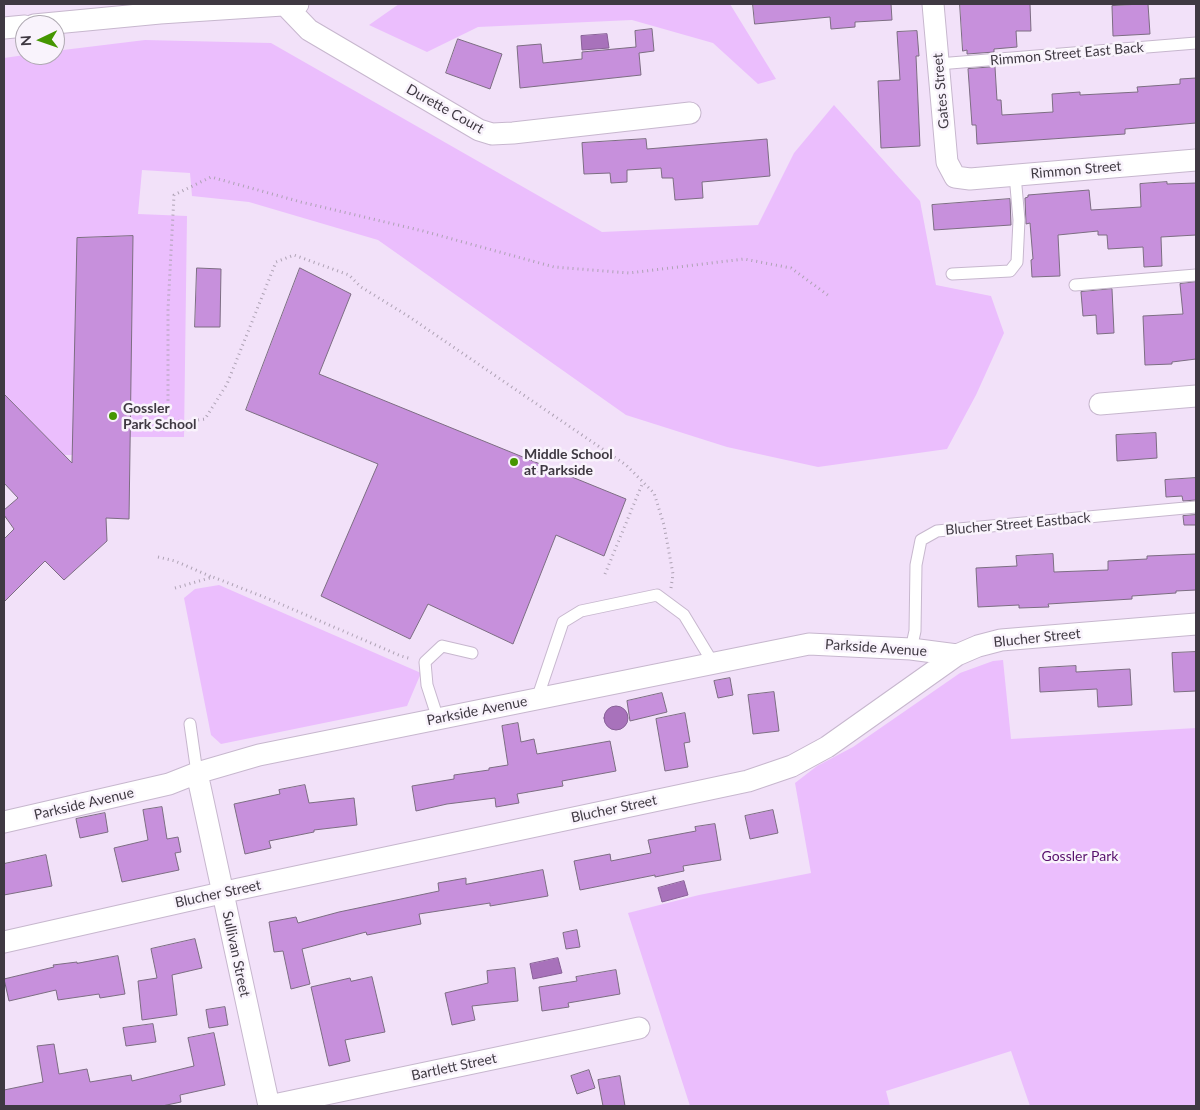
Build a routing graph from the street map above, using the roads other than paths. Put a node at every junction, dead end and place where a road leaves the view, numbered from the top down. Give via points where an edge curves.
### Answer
1 (933, 4) edge
2 (294, 5) edge
3 (160, 9) edge
4 (65, 21) edge
5 (1196, 43) edge
6 (938, 64) junction
7 (690, 113) dead end
8 (1196, 160) edge
9 (1015, 176) junction
10 (955, 177) joint
11 (952, 274) dead end
12 (1196, 274) edge
13 (1076, 285) dead end
14 (1196, 396) edge
15 (1100, 404) dead end
16 (1196, 507) edge
17 (1196, 624) edge
18 (912, 649) junction
19 (472, 653) dead end
20 (957, 655) junction
21 (713, 663) junction
22 (537, 699) junction
23 (438, 719) junction
24 (190, 724) dead end
25 (198, 773) junction
26 (4, 822) edge
27 (223, 893) junction
28 (4, 942) edge
29 (638, 1028) dead end
30 (269, 1106) edge

1 - 6 street, Gates Street
2 - 3 street
2 - 7 street, Durette Court via 309,30 479,130 492,134
3 - 4 street
5 - 6 lane, Rimmon Street East Back
6 - 10 street, Gates Street via 947,162
8 - 9 street, Rimmon Street
9 - 10 street, Rimmon Street
9 - 11 lane via 1019,220 1017,262 1010,271
12 - 13 lane
14 - 15 street
16 - 18 lane, Blucher Street Eastback via 937,531 921,540 916,565
17 - 20 street, Blucher Street via 1001,640
18 - 20 street, Parkside Avenue
18 - 21 street, Parkside Avenue via 809,644
19 - 23 lane via 442,646 425,662 426,685
20 - 27 street, Blucher Street via 827,747 792,766 748,781
21 - 22 street, Parkside Avenue
21 - 22 lane via 684,615 657,595 580,611 563,622
22 - 23 street, Parkside Avenue
23 - 25 street, Parkside Avenue via 259,755
24 - 25 lane
25 - 26 street, Parkside Avenue via 169,784
25 - 27 street, Sullivan Street
27 - 28 street, Blucher Street
27 - 30 street, Sullivan Street
29 - 30 street, Bartlett Street

